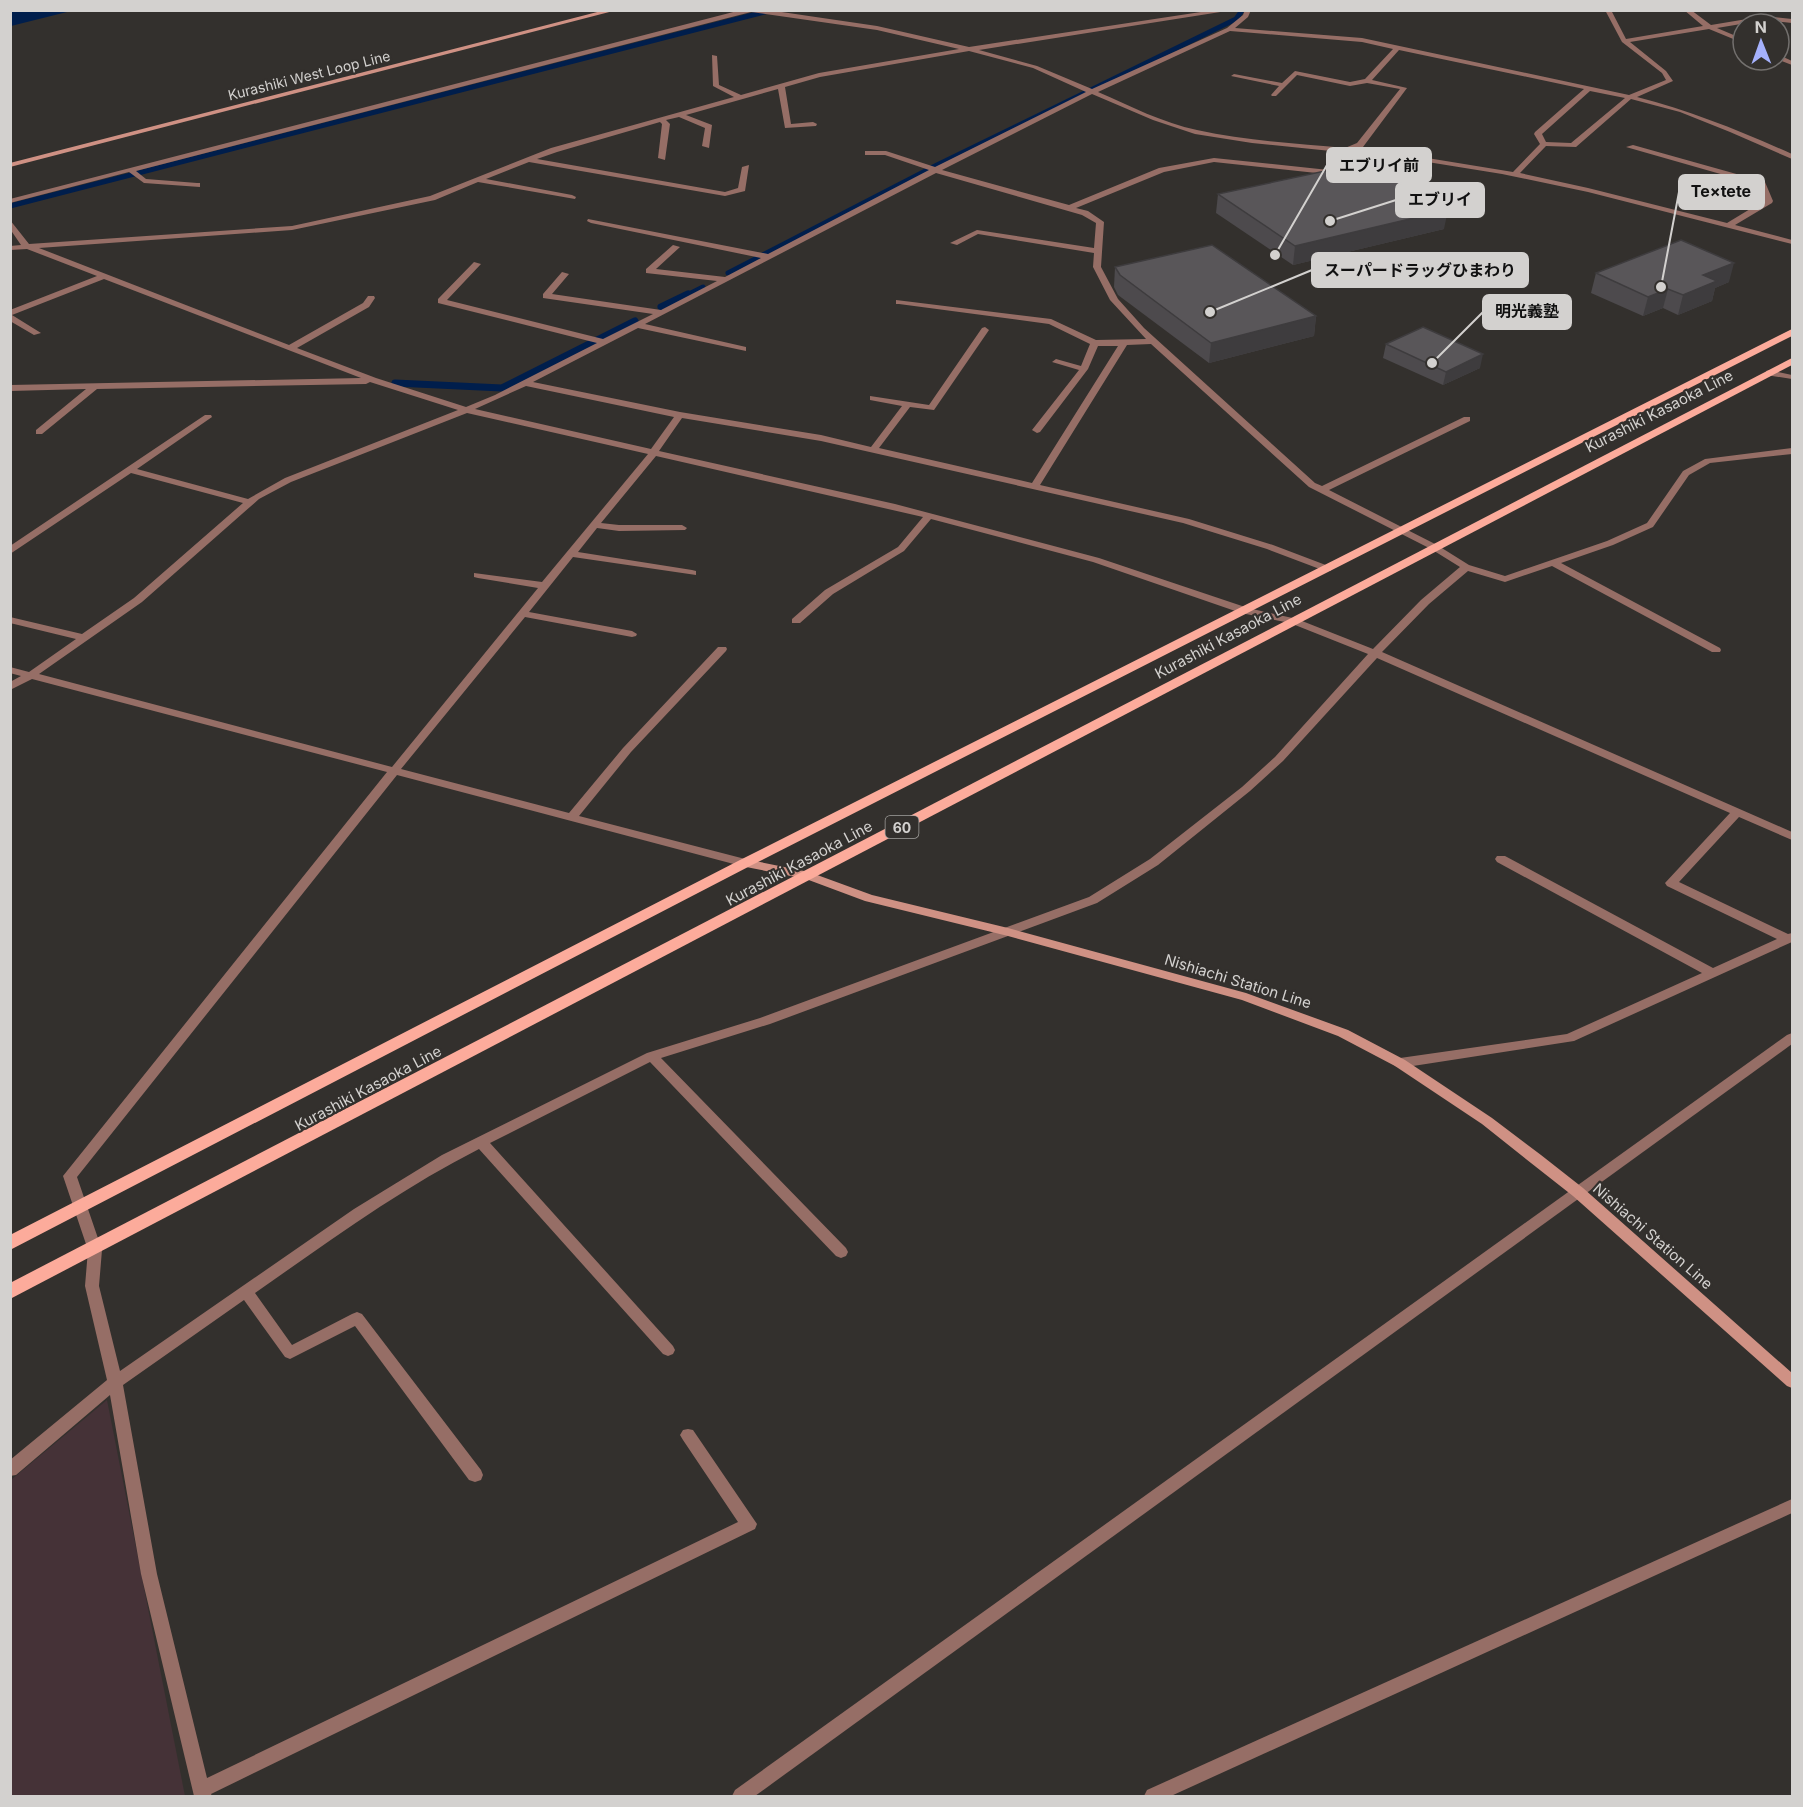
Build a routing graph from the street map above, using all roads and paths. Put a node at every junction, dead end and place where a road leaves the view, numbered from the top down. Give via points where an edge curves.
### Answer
1 (614, 10) edge
2 (1230, 10) edge
3 (1248, 10) edge
4 (1608, 10) edge
5 (1687, 10) edge
6 (753, 11) edge
7 (1731, 23) edge
8 (1713, 26) junction
9 (1229, 29) junction
10 (1731, 35) edge
11 (1624, 41) junction
12 (1398, 47) junction
13 (969, 49) junction
14 (714, 56) dead end
15 (1233, 76) dead end
16 (1367, 81) junction
17 (781, 85) junction
18 (1284, 85) junction
19 (1589, 88) junction
20 (1088, 90) junction
21 (1274, 95) dead end
22 (740, 97) junction
23 (1630, 97) junction
24 (680, 115) junction
25 (662, 120) junction
26 (813, 124) dead end
27 (1544, 144) junction
28 (706, 146) dead end
29 (1630, 147) dead end
30 (1344, 150) junction
31 (868, 153) dead end
32 (1792, 157) edge
33 (662, 158) dead end
34 (528, 160) junction
35 (10, 165) edge
36 (746, 167) dead end
37 (932, 168) junction
38 (134, 173) junction
39 (1339, 173) edge
40 (1515, 174) junction
41 (477, 180) junction
42 (197, 185) dead end
43 (572, 197) dead end
44 (10, 201) edge
45 (1069, 208) junction
46 (591, 221) dead end
47 (10, 222) edge
48 (1728, 226) junction
49 (1792, 242) edge
50 (954, 243) dead end
51 (26, 246) junction
52 (676, 247) dead end
53 (10, 248) edge
54 (1098, 251) junction
55 (764, 256) junction
56 (477, 264) dead end
57 (565, 274) dead end
58 (105, 276) junction
59 (725, 279) junction
60 (371, 297) dead end
61 (899, 302) dead end
62 (660, 312) junction
63 (10, 315) edge
64 (636, 325) junction
65 (985, 330) dead end
66 (1792, 332) edge
67 (37, 333) dead end
68 (601, 341) junction
69 (1153, 341) junction
70 (1095, 343) junction
71 (1124, 343) junction
72 (290, 348) junction
73 (743, 349) dead end
74 (1792, 361) edge
75 (1056, 362) dead end
76 (1084, 369) junction
77 (1769, 373) junction
78 (1792, 377) edge
79 (373, 381) junction
80 (523, 384) junction
81 (96, 385) junction
82 (10, 388) edge
83 (873, 398) dead end
84 (908, 404) junction
85 (467, 410) junction
86 (680, 415) junction
87 (208, 417) dead end
88 (1467, 418) dead end
89 (1037, 430) dead end
90 (39, 432) dead end
91 (873, 450) junction
92 (1792, 451) edge
93 (654, 452) junction
94 (130, 470) junction
95 (1034, 487) junction
96 (1322, 490) junction
97 (249, 502) junction
98 (929, 516) junction
99 (595, 525) junction
100 (682, 528) dead end
101 (1400, 532) junction
102 (1434, 547) junction
103 (10, 551) edge
104 (572, 554) junction
105 (1552, 563) junction
106 (1466, 567) junction
107 (1328, 568) junction
108 (692, 573) dead end
109 (478, 575) dead end
110 (546, 586) junction
111 (1245, 611) junction
112 (523, 614) junction
113 (10, 620) edge
114 (796, 621) dead end
115 (1293, 621) junction
116 (632, 634) dead end
117 (85, 638) junction
118 (722, 649) dead end
119 (1716, 650) dead end
120 (1375, 653) junction
121 (10, 670) edge
122 (31, 675) junction
123 (10, 687) edge
124 (394, 771) junction
125 (1737, 812) junction
126 (571, 818) junction
127 (1792, 836) edge
128 (1502, 859) dead end
129 (745, 863) junction
130 (809, 876) junction
131 (1008, 932) junction
132 (1790, 938) edge
133 (1713, 973) junction
134 (1792, 1038) edge
135 (652, 1056) junction
136 (1400, 1062) junction
137 (481, 1142) junction
138 (1578, 1192) junction
139 (81, 1208) junction
140 (10, 1243) edge
141 (95, 1250) junction
142 (841, 1252) dead end
143 (246, 1291) junction
144 (10, 1292) edge
145 (668, 1350) dead end
146 (115, 1382) junction
147 (1792, 1382) edge
148 (688, 1436) dead end
149 (10, 1470) edge
150 (475, 1475) dead end
151 (1792, 1506) edge
152 (202, 1793) edge
153 (741, 1797) edge
154 (1153, 1797) edge

1 - 35 main road, Kurashiki West Loop Line
2 - 13 street
3 - 9 street
4 - 11 street
5 - 8 street via 1703,24
6 - 13 street via 877,28
6 - 38 street
7 - 8 street
8 - 10 street
8 - 11 street
9 - 12 street via 1362,40
9 - 20 street
11 - 23 street via 1670,81
12 - 16 street
12 - 19 street
13 - 17 street
13 - 20 street via 1035,67
14 - 22 street via 716,86
15 - 18 street
16 - 18 street via 1350,84 1295,74
16 - 30 street via 1404,88 1360,145
17 - 22 street
17 - 26 street via 788,126
18 - 21 street
19 - 23 street
19 - 27 street via 1538,134
20 - 30 street via 1195,132
20 - 37 street
22 - 24 street
23 - 27 street via 1573,145
23 - 32 street via 1682,111
24 - 25 street
24 - 28 street via 709,128
25 - 33 street via 666,124
25 - 34 street
27 - 40 street
29 - 48 street via 1762,184 1769,201
30 - 40 street
31 - 37 street via 886,153
34 - 36 street via 725,194 742,189
34 - 41 street
37 - 45 street
37 - 55 street
38 - 42 street via 144,181
38 - 44 street
39 - 45 street via 1214,160 1162,170
40 - 48 street
41 - 43 street
41 - 51 street via 432,198 292,228
45 - 54 street via 1100,222
46 - 55 street
47 - 51 street
48 - 49 street
50 - 54 street via 977,232
51 - 53 street
51 - 58 street
52 - 59 street via 649,271
54 - 69 street via 1097,267 1114,300
55 - 59 street
56 - 68 street via 441,301
57 - 62 street via 546,296
58 - 63 street
58 - 72 street
59 - 62 street
60 - 72 street via 366,305
61 - 70 street via 1051,322
62 - 64 street
63 - 67 street
64 - 68 street
64 - 73 street
65 - 84 street via 931,408
66 - 101 main road, Kurashiki Kasaoka Line / 60
68 - 80 street
69 - 71 street
69 - 96 street
70 - 71 street
70 - 76 street
71 - 95 street
72 - 79 street
74 - 77 main road, Kurashiki Kasaoka Line / 60
75 - 76 street
76 - 89 street
77 - 78 street
77 - 102 main road, Kurashiki Kasaoka Line / 60
79 - 81 street
79 - 85 street
80 - 85 street
80 - 86 street
81 - 82 street
81 - 90 street
83 - 84 street
84 - 91 street
85 - 93 street
85 - 97 street via 288,480
86 - 91 street
86 - 93 street
87 - 94 street
88 - 96 street
91 - 95 street
92 - 105 street via 1708,461 1686,473 1650,525
93 - 98 street
93 - 99 street
94 - 97 street
94 - 103 street
95 - 107 street via 1186,521
96 - 101 street
97 - 117 street via 138,600
98 - 111 street via 1096,560
98 - 114 street via 901,549 829,592
99 - 100 street
99 - 104 street
101 - 102 street
101 - 107 main road, Kurashiki Kasaoka Line / 60
102 - 106 street
102 - 115 main road, Kurashiki Kasaoka Line / 60
104 - 108 street
104 - 110 street
105 - 106 street via 1505,579
105 - 119 street
106 - 120 street
107 - 111 main road, Kurashiki Kasaoka Line / 60
109 - 110 street
110 - 112 street
111 - 115 street
111 - 129 main road, Kurashiki Kasaoka Line / 60
112 - 116 street
112 - 124 street
113 - 117 street
115 - 120 street
115 - 130 main road, Kurashiki Kasaoka Line / 60
117 - 122 street
118 - 126 street via 627,750
120 - 125 street
120 - 131 street via 1279,759 1154,862 1094,900
121 - 122 street
122 - 123 street
122 - 124 street
124 - 126 street
124 - 139 street via 70,1176
125 - 127 street
125 - 132 street via 1671,883
126 - 129 street
128 - 133 street
129 - 130 main road, Nishiachi Station Line
129 - 139 main road, Kurashiki Kasaoka Line / 60
130 - 131 main road, Nishiachi Station Line via 869,898
130 - 141 main road, Kurashiki Kasaoka Line / 60
131 - 135 street via 765,1021
131 - 136 main road, Nishiachi Station Line via 1279,1008 1343,1033
132 - 133 street
133 - 136 street via 1569,1038
134 - 138 street
135 - 137 street
135 - 142 street
136 - 138 main road, Nishiachi Station Line
137 - 143 street via 359,1213
137 - 145 street
138 - 147 main road, Nishiachi Station Line
138 - 153 street
139 - 140 main road, Kurashiki Kasaoka Line / 60
139 - 141 street
141 - 144 main road, Kurashiki Kasaoka Line / 60
141 - 146 street via 92,1286
143 - 146 street
143 - 150 street via 290,1353 357,1318
146 - 149 street
146 - 152 street via 149,1574
148 - 152 street via 749,1524
151 - 154 street

